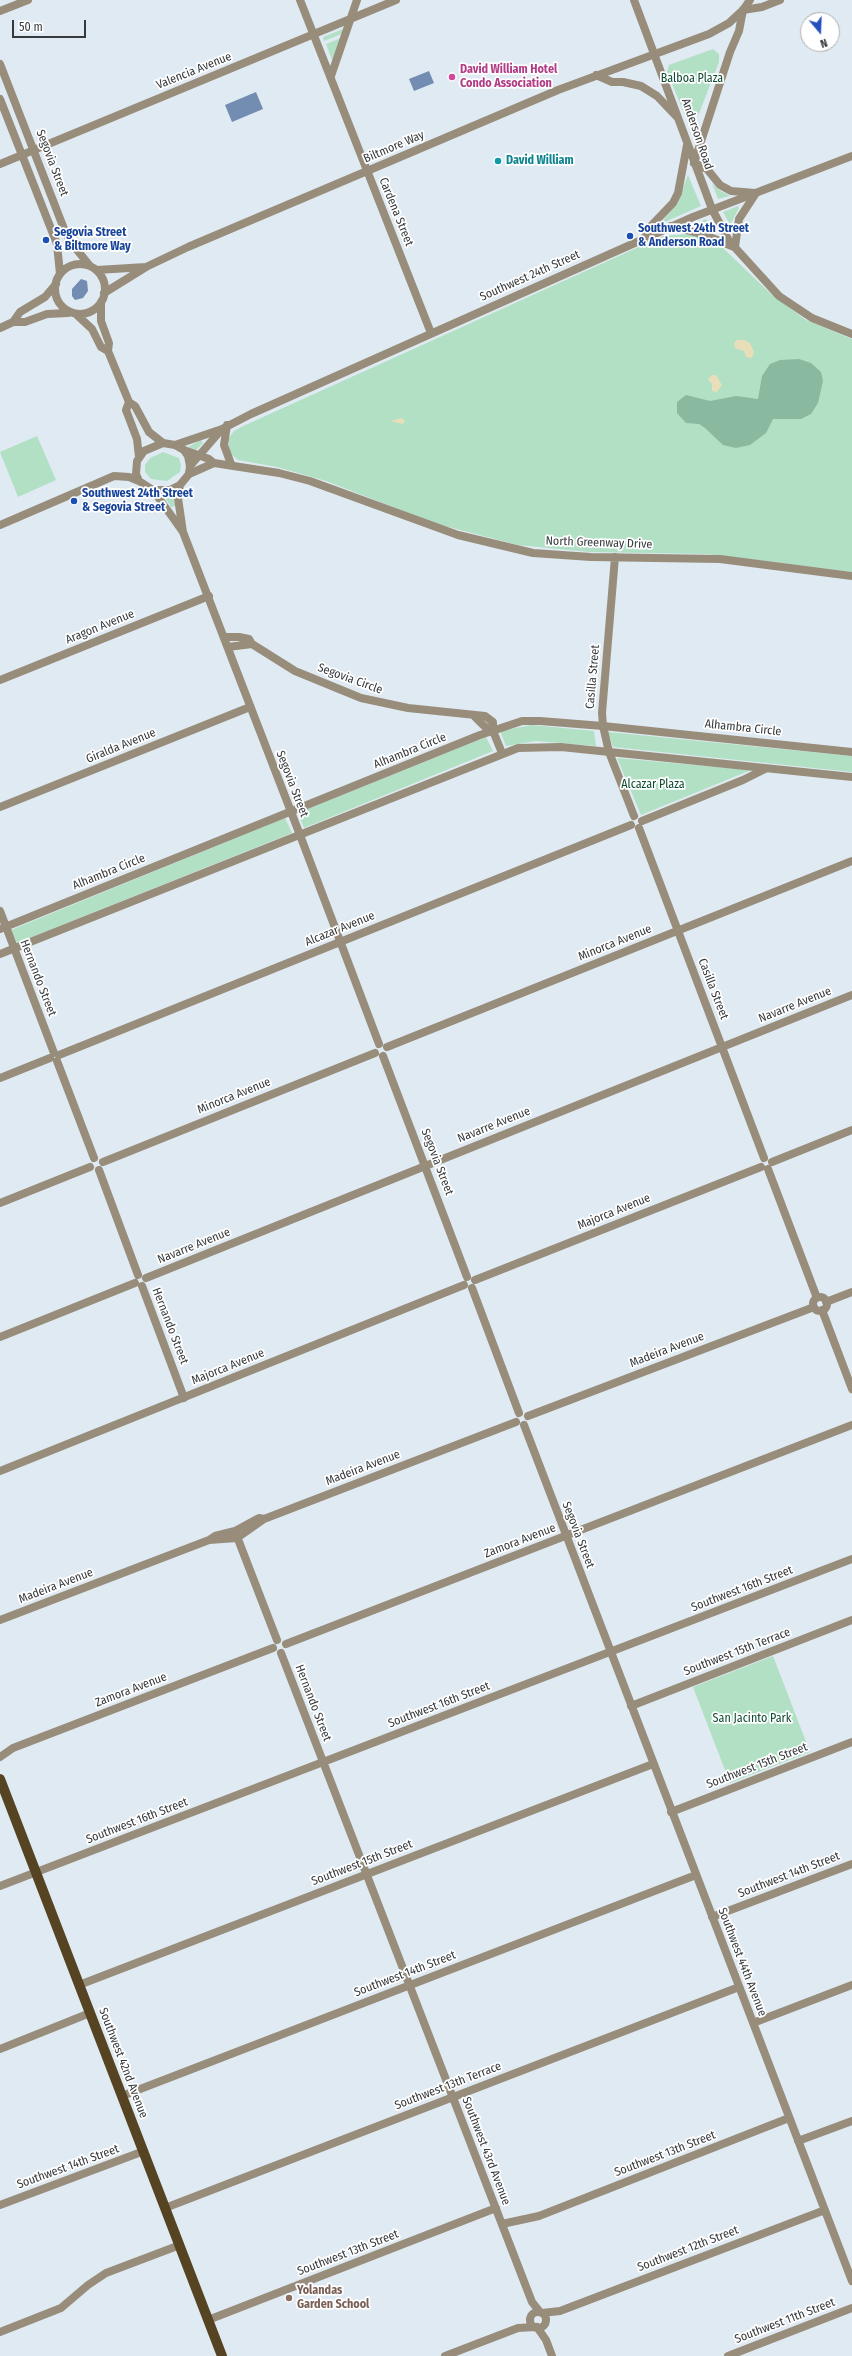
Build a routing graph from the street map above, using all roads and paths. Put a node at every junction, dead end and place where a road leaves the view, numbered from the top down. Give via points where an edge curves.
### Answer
1 (28, 0) edge
2 (300, 0) edge
3 (357, 0) edge
4 (396, 0) edge
5 (634, 0) edge
6 (750, 0) edge
7 (780, 0) edge
8 (743, 10) junction
9 (0, 11) edge
10 (351, 19) junction
11 (314, 34) junction
12 (654, 53) junction
13 (0, 64) edge
14 (596, 75) junction
15 (331, 76) junction
16 (0, 100) edge
17 (679, 120) junction
18 (687, 143) junction
19 (34, 150) junction
20 (21, 155) junction
21 (852, 156) edge
22 (694, 163) junction
23 (0, 164) edge
24 (367, 172) junction
25 (756, 192) junction
26 (712, 209) junction
27 (671, 226) junction
28 (644, 239) junction
29 (735, 247) junction
30 (146, 267) junction
31 (93, 268) junction
32 (60, 274) junction
33 (56, 284) junction
34 (104, 293) junction
35 (101, 302) junction
36 (68, 313) junction
37 (77, 316) junction
38 (13, 322) junction
39 (0, 328) edge
40 (431, 334) junction
41 (852, 334) edge
42 (108, 351) junction
43 (129, 402) junction
44 (225, 427) junction
45 (163, 443) junction
46 (175, 445) junction
47 (184, 450) junction
48 (198, 455) junction
49 (140, 457) junction
50 (214, 463) junction
51 (231, 464) junction
52 (190, 470) junction
53 (139, 481) junction
54 (180, 485) junction
55 (153, 490) junction
56 (0, 525) edge
57 (183, 532) junction
58 (615, 557) junction
59 (852, 576) edge
60 (209, 596) junction
61 (225, 637) junction
62 (252, 644) junction
63 (228, 647) junction
64 (0, 680) edge
65 (250, 707) junction
66 (603, 726) junction
67 (493, 730) junction
68 (609, 752) junction
69 (852, 752) edge
70 (502, 753) junction
71 (765, 769) junction
72 (852, 777) edge
73 (0, 807) edge
74 (290, 812) junction
75 (634, 816) junction
76 (641, 824) junction
77 (630, 825) junction
78 (300, 835) junction
79 (852, 861) edge
80 (0, 911) edge
81 (3, 928) edge
82 (678, 931) junction
83 (340, 942) junction
84 (14, 948) junction
85 (0, 954) edge
86 (852, 996) edge
87 (379, 1044) junction
88 (722, 1047) junction
89 (387, 1048) junction
90 (375, 1053) junction
91 (384, 1056) junction
92 (55, 1057) junction
93 (0, 1078) edge
94 (852, 1130) edge
95 (94, 1158) junction
96 (102, 1162) junction
97 (425, 1166) junction
98 (767, 1166) junction
99 (90, 1167) junction
100 (99, 1170) junction
101 (0, 1203) edge
102 (140, 1281) junction
103 (468, 1284) junction
104 (852, 1292) edge
105 (817, 1298) junction
106 (826, 1302) junction
107 (814, 1307) junction
108 (822, 1310) junction
109 (0, 1337) edge
110 (852, 1389) edge
111 (184, 1398) junction
112 (519, 1413) junction
113 (528, 1416) junction
114 (516, 1422) junction
115 (524, 1425) junction
116 (852, 1425) edge
117 (0, 1471) edge
118 (236, 1535) junction
119 (566, 1536) junction
120 (852, 1559) edge
121 (0, 1620) edge
122 (852, 1620) edge
123 (277, 1640) junction
124 (286, 1644) junction
125 (273, 1648) junction
126 (610, 1652) junction
127 (281, 1653) junction
128 (631, 1706) junction
129 (852, 1742) edge
130 (0, 1757) edge
131 (323, 1762) junction
132 (654, 1764) junction
133 (0, 1779) edge
134 (672, 1812) junction
135 (852, 1864) edge
136 (35, 1873) junction
137 (366, 1874) junction
138 (696, 1875) junction
139 (0, 1886) edge
140 (712, 1917) junction
141 (79, 1985) junction
142 (410, 1985) junction
143 (852, 1985) edge
144 (740, 1987) junction
145 (90, 2013) junction
146 (753, 2023) junction
147 (0, 2049) edge
148 (122, 2096) junction
149 (452, 2097) junction
150 (789, 2118) junction
151 (852, 2121) edge
152 (798, 2141) junction
153 (144, 2151) junction
154 (0, 2205) edge
155 (165, 2208) junction
156 (496, 2208) junction
157 (825, 2210) junction
158 (502, 2224) junction
159 (180, 2245) junction
160 (849, 2266) edge
161 (852, 2281) edge
162 (532, 2302) junction
163 (852, 2308) edge
164 (560, 2311) junction
165 (541, 2312) junction
166 (531, 2317) junction
167 (208, 2320) junction
168 (545, 2323) junction
169 (536, 2327) junction
170 (518, 2328) junction
171 (0, 2332) edge
172 (546, 2340) junction
173 (222, 2356) edge
174 (445, 2356) edge
175 (552, 2356) edge
176 (728, 2356) edge

1 - 9 street
2 - 11 street
3 - 10 street
4 - 10 street, Valencia Avenue
5 - 12 street, Anderson Road
6 - 8 street
7 - 8 street
8 - 12 street, Biltmore Way via 720,29
8 - 22 street via 739,31
10 - 11 street, Valencia Avenue
10 - 15 street
11 - 15 street, Cardena Street
11 - 19 street, Valencia Avenue
12 - 14 street, Biltmore Way
12 - 17 street, Anderson Road
13 - 19 street, Segovia Street
14 - 17 street via 612,82 635,83 647,89
14 - 24 street, Biltmore Way
15 - 24 street, Cardena Street
16 - 20 street, Segovia Street
17 - 18 street, Anderson Road
18 - 22 street, Anderson Road
18 - 28 street via 678,193
19 - 20 street, Valencia Avenue
19 - 31 street, Segovia Street via 66,234 72,245
20 - 23 street, Valencia Avenue
20 - 32 street, Segovia Street via 57,244
21 - 25 street, Southwest 24th Street
22 - 25 street via 708,169 720,185 731,191
22 - 26 street, Anderson Road
24 - 30 street, Biltmore Way
24 - 40 street, Cardena Street
25 - 26 street, Southwest 24th Street
25 - 29 street via 739,219
26 - 27 street, Southwest 24th Street
26 - 29 street, Anderson Road
27 - 28 street, Southwest 24th Street
27 - 29 street via 698,232
28 - 40 street, Southwest 24th Street
29 - 41 street, Anderson Road via 786,303 817,320
30 - 31 street, Biltmore Way
30 - 34 street, Biltmore Way
31 - 32 street via 75,264
31 - 34 street via 104,283
32 - 33 street
33 - 36 street via 60,303
33 - 38 street via 45,297 20,312
34 - 35 street
35 - 37 street via 90,312
35 - 42 street via 101,321 109,343
36 - 37 street
36 - 38 street via 50,313 26,322
37 - 42 street via 92,329 101,347
38 - 39 street
40 - 44 street, Southwest 24th Street
42 - 43 street
43 - 45 street via 135,406 148,432
43 - 49 street via 126,410 137,439
44 - 46 street, Southwest 24th Street
44 - 48 street, Southwest 24th Street
44 - 51 street via 224,445
45 - 46 street
45 - 49 street via 150,447
46 - 47 street
47 - 48 street, North Greenway Drive
47 - 52 street via 188,456
48 - 50 street, North Greenway Drive
48 - 52 street, Southwest 24th Street
49 - 53 street via 136,467
50 - 51 street, North Greenway Drive
50 - 52 street, North Greenway Drive
51 - 58 street, North Greenway Drive via 310,480 442,530 485,543 555,555
52 - 54 street
53 - 55 street
53 - 56 street via 114,476
54 - 55 street via 170,490
54 - 57 street, Segovia Street via 178,498
55 - 57 street, Segovia Street
57 - 60 street, Segovia Street
58 - 59 street, North Greenway Drive via 726,560
58 - 66 street, Casilla Street
60 - 61 street, Segovia Street
60 - 64 street, Aragon Avenue
61 - 62 street, Segovia Circle via 244,638
61 - 63 street, Segovia Street
62 - 63 street
62 - 67 street, Segovia Circle via 304,675 361,698 414,709 479,714 493,722
63 - 65 street, Segovia Street
65 - 73 street, Giralda Avenue
65 - 74 street, Segovia Street
66 - 67 street, Alhambra Circle via 535,721 514,723
66 - 68 street, Casilla Street
66 - 69 street, Alhambra Circle
67 - 70 street, Segovia Circle
67 - 74 street, Alhambra Circle
68 - 70 street via 541,746 524,747
68 - 71 street
68 - 75 street, Casilla Street
70 - 78 street
71 - 72 street
71 - 76 street
74 - 78 street, Segovia Street
74 - 81 street, Alhambra Circle
75 - 76 street via 639,817
75 - 77 street via 630,820
76 - 77 street via 634,829
76 - 82 street, Casilla Street
77 - 83 street, Alcazar Avenue
78 - 83 street, Segovia Street
78 - 84 street
79 - 82 street, Minorca Avenue
80 - 81 street, Hernando Street
81 - 84 street, Hernando Street
82 - 88 street, Casilla Street
82 - 89 street, Minorca Avenue
83 - 87 street, Segovia Street
83 - 92 street, Alcazar Avenue
84 - 85 street
84 - 92 street, Hernando Street
86 - 88 street, Navarre Avenue
87 - 89 street
87 - 90 street via 375,1047
88 - 97 street, Navarre Avenue
88 - 98 street, Casilla Street via 764,1158 769,1158
89 - 91 street
90 - 91 street
90 - 96 street, Minorca Avenue
91 - 97 street, Segovia Street
92 - 93 street, Alcazar Avenue
92 - 95 street, Hernando Street
94 - 98 street, Majorca Avenue
95 - 96 street via 99,1158
95 - 99 street via 90,1162
96 - 100 street via 103,1166
97 - 102 street, Navarre Avenue
97 - 103 street, Segovia Street
98 - 103 street, Majorca Avenue via 475,1280 473,1277
98 - 105 street
99 - 100 street via 95,1171
99 - 101 street
100 - 102 street, Hernando Street
102 - 109 street, Navarre Avenue
102 - 111 street, Hernando Street
103 - 111 street, Majorca Avenue
103 - 112 street, Segovia Street
104 - 106 street
105 - 106 street via 822,1298
105 - 107 street
106 - 108 street via 826,1307
107 - 108 street via 816,1310
107 - 113 street, Madeira Avenue
108 - 110 street
111 - 117 street, Majorca Avenue
112 - 113 street
112 - 114 street
113 - 115 street via 528,1422
114 - 115 street
114 - 118 street, Madeira Avenue via 264,1519
115 - 119 street, Segovia Street
116 - 119 street, Zamora Avenue
118 - 121 street, Madeira Avenue via 209,1540
118 - 123 street
119 - 124 street, Zamora Avenue
119 - 126 street, Segovia Street
120 - 126 street, Southwest 16th Street
122 - 128 street, Southwest 15th Terrace
123 - 124 street
123 - 125 street via 273,1643
124 - 127 street
125 - 127 street
125 - 130 street, Zamora Avenue via 13,1748
126 - 128 street, Southwest 44th Avenue
126 - 131 street, Southwest 16th Street
127 - 131 street, Hernando Street
128 - 132 street, Southwest 44th Avenue
129 - 134 street, Southwest 15th Street
131 - 136 street, Southwest 16th Street
131 - 137 street, Southwest 43rd Avenue
132 - 134 street, Southwest 44th Avenue
132 - 137 street, Southwest 15th Street
133 - 136 main road, Southwest 42nd Avenue
134 - 138 street, Southwest 44th Avenue
135 - 140 street, Southwest 14th Street
136 - 139 street, Southwest 16th Street
136 - 141 main road, Southwest 42nd Avenue
137 - 141 street, Southwest 15th Street
137 - 142 street, Southwest 43rd Avenue
138 - 140 street, Southwest 44th Avenue
138 - 142 street, Southwest 14th Street
140 - 144 street, Southwest 44th Avenue
141 - 145 main road, Southwest 42nd Avenue
142 - 148 street, Southwest 14th Street
142 - 149 street, Southwest 43rd Avenue
143 - 146 street
144 - 146 street, Southwest 44th Avenue
144 - 149 street, Southwest 13th Terrace
145 - 147 street
145 - 148 main road, Southwest 42nd Avenue
146 - 150 street, Southwest 44th Avenue
148 - 153 main road, Southwest 42nd Avenue
149 - 155 street, Southwest 13th Terrace
149 - 156 street, Southwest 43rd Avenue
150 - 152 street, Southwest 44th Avenue
150 - 158 street, Southwest 13th Street via 539,2216
151 - 152 street
152 - 157 street, Southwest 44th Avenue
153 - 154 street, Southwest 14th Street
153 - 155 main road, Southwest 42nd Avenue
155 - 159 main road, Southwest 42nd Avenue
156 - 158 street, Southwest 43rd Avenue
156 - 167 street, Southwest 13th Street
157 - 160 street, Southwest 44th Avenue
157 - 164 street, Southwest 12th Street
158 - 162 street, Southwest 43rd Avenue
159 - 167 main road, Southwest 42nd Avenue
159 - 171 street via 106,2273 61,2308
160 - 161 street, Southwest 44th Avenue
162 - 165 street, Southwest 43rd Avenue
162 - 166 street, Southwest 43rd Avenue
163 - 176 street, Southwest 11th Street
164 - 165 street, Southwest 12th Street
164 - 168 street, Southwest 12th Street
165 - 166 street, Southwest 12th Street
165 - 168 street via 546,2318
166 - 169 street via 531,2323
166 - 170 street, Southwest 12th Street
167 - 173 main road, Southwest 42nd Avenue
168 - 169 street, Southwest 12th Street
168 - 172 street
169 - 170 street, Southwest 12th Street
169 - 172 street
170 - 174 street, Southwest 12th Street
172 - 175 street

